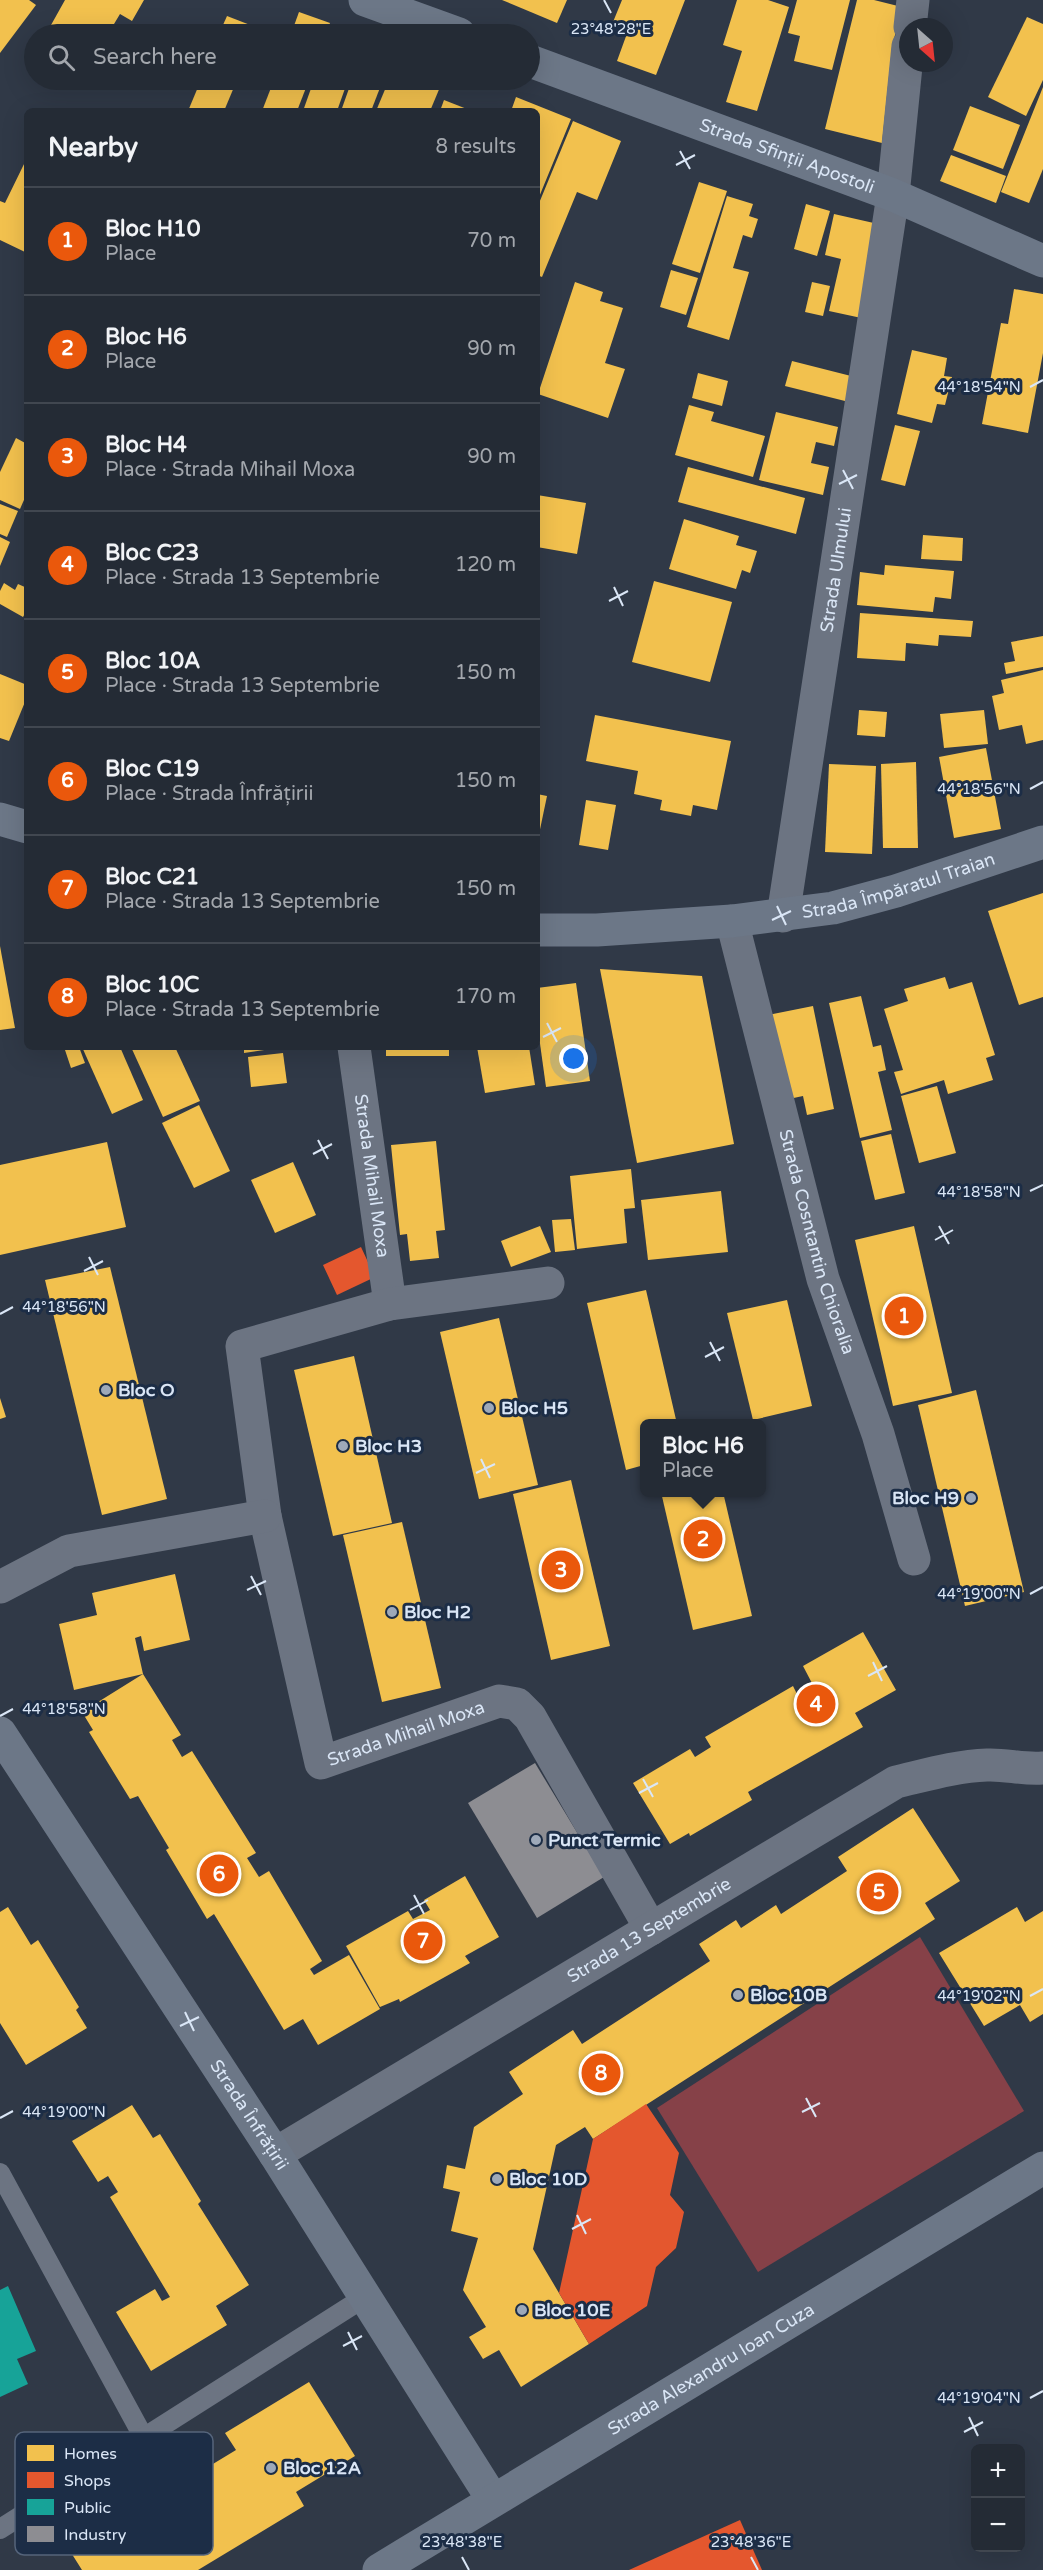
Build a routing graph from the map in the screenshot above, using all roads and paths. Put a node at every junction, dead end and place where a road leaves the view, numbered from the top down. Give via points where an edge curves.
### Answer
1 (365, 0) edge
2 (913, 0) edge
3 (911, 18) edge
4 (431, 24) edge
5 (540, 65) edge
6 (905, 72) edge
7 (893, 195) junction
8 (1043, 261) edge
9 (0, 819) edge
10 (24, 826) edge
11 (1043, 842) edge
12 (783, 916) junction
13 (732, 921) junction
14 (540, 930) edge
15 (354, 1050) edge
16 (548, 1283) dead end
17 (390, 1304) junction
18 (265, 1516) junction
19 (914, 1559) dead end
20 (0, 1587) edge
21 (0, 1733) edge
22 (1043, 1768) edge
23 (651, 1929) junction
24 (275, 2154) junction
25 (1043, 2168) edge
26 (0, 2173) edge
27 (365, 2297) junction
28 (141, 2432) edge
29 (153, 2432) edge
30 (494, 2500) junction
31 (15, 2520) edge
32 (0, 2529) edge
33 (408, 2561) edge
34 (379, 2570) edge

1 - 4 street
2 - 3 street
5 - 7 street, Strada Sfinții Apostoli
6 - 7 street, Strada Ulmului
7 - 8 street, Strada Sfinții Apostoli
7 - 12 street, Strada Ulmului
9 - 10 street
11 - 12 street, Strada Împăratul Traian via 896,891
12 - 13 street, Strada Împăratul Traian
13 - 14 street, Strada Împăratul Traian
13 - 19 street, Strada Cosntantin Chioralia via 823,1279 878,1434
15 - 17 street, Strada Mihail Moxa
16 - 17 street, Strada Mihail Moxa
17 - 18 street, Strada Mihail Moxa via 242,1346
18 - 20 street via 69,1551
18 - 23 street, Strada Mihail Moxa via 321,1763 499,1701 517,1704 530,1718
21 - 24 street, Strada Înfrățirii
22 - 23 street, Strada 13 Septembrie via 989,1764 896,1782
23 - 24 street, Strada 13 Septembrie
24 - 27 street, Strada Înfrățirii
25 - 30 street, Strada Alexandru Ioan Cuza
26 - 28 lane
27 - 29 lane
27 - 30 street, Strada Înfrățirii
30 - 33 street, Strada Alexandru Ioan Cuza
31 - 32 lane
33 - 34 street, Strada Alexandru Ioan Cuza

